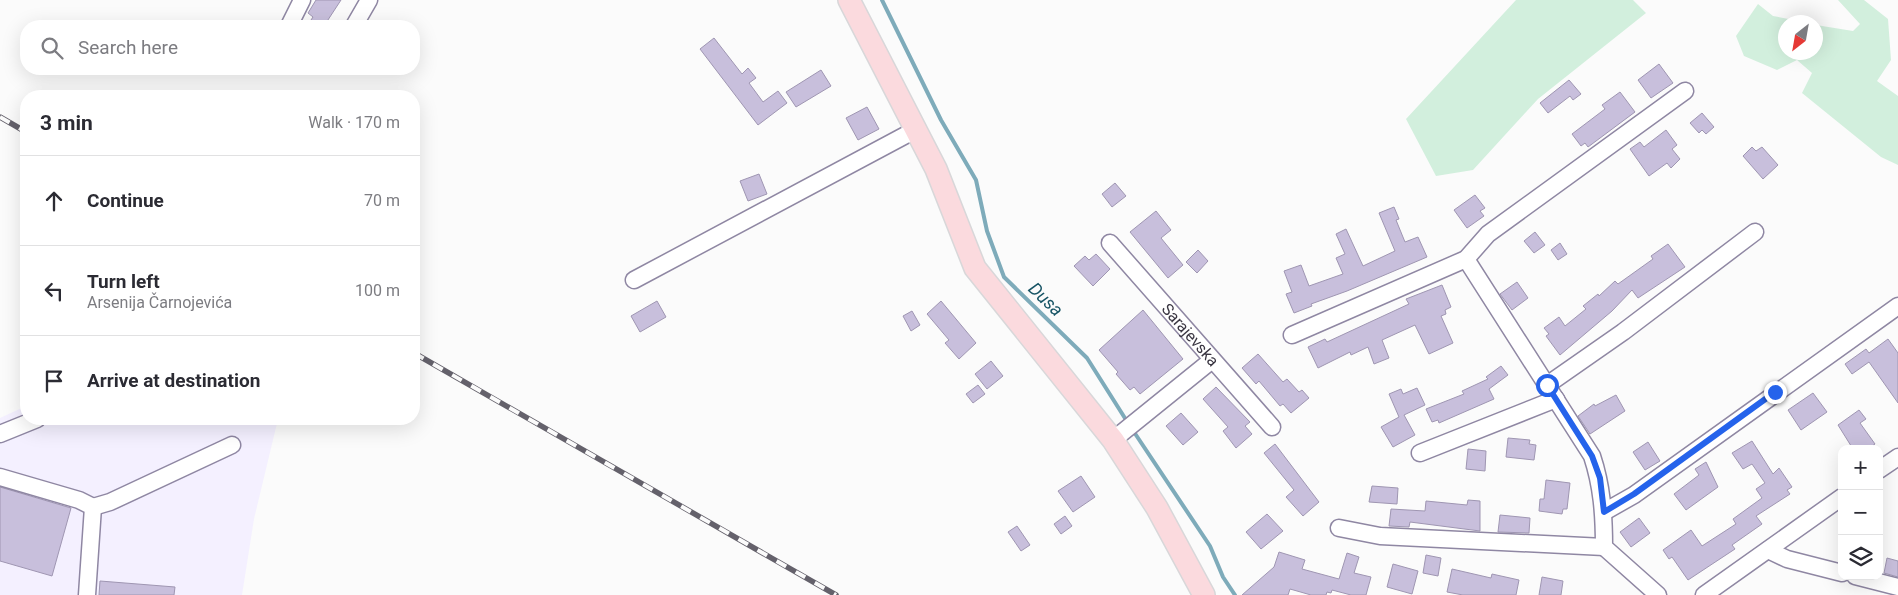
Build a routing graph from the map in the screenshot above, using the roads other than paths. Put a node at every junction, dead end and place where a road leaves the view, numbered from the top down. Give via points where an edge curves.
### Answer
1 (302, 0) edge
2 (369, 0) edge
3 (848, 0) edge
4 (293, 20) edge
5 (357, 20) edge
6 (1685, 91) dead end
7 (917, 130) junction
8 (1755, 232) dead end
9 (1110, 244) dead end
10 (1466, 259) junction
11 (634, 280) dead end
12 (1898, 306) edge
13 (1292, 336) dead end
14 (1212, 360) junction
15 (1551, 392) junction
16 (22, 425) edge
17 (1272, 427) dead end
18 (0, 434) edge
19 (1118, 436) junction
20 (232, 446) dead end
21 (1420, 453) dead end
22 (1898, 457) edge
23 (1883, 467) edge
24 (0, 476) edge
25 (1838, 500) edge
26 (93, 507) junction
27 (1604, 512) junction
28 (1339, 528) dead end
29 (1604, 547) junction
30 (1768, 550) junction
31 (1838, 572) edge
32 (1871, 580) edge
33 (1898, 587) edge
34 (87, 595) edge
35 (1204, 595) edge
36 (1658, 595) edge
37 (1704, 595) edge

1 - 4 street
2 - 5 street
3 - 7 main road
6 - 10 street via 1488,234
7 - 11 street
7 - 19 main road via 975,268
8 - 15 street via 1623,332
9 - 14 street, Sarajevska
10 - 13 street
10 - 15 street
12 - 27 street
14 - 17 street, Sarajevska
14 - 19 street
15 - 21 street
15 - 27 street via 1592,456 1600,478
16 - 18 street
19 - 35 main road
20 - 26 street
22 - 23 street
24 - 26 street
25 - 30 street
26 - 34 street
27 - 29 street
28 - 29 street via 1380,536
29 - 36 street
30 - 31 street via 1787,559
30 - 37 street
32 - 33 street

